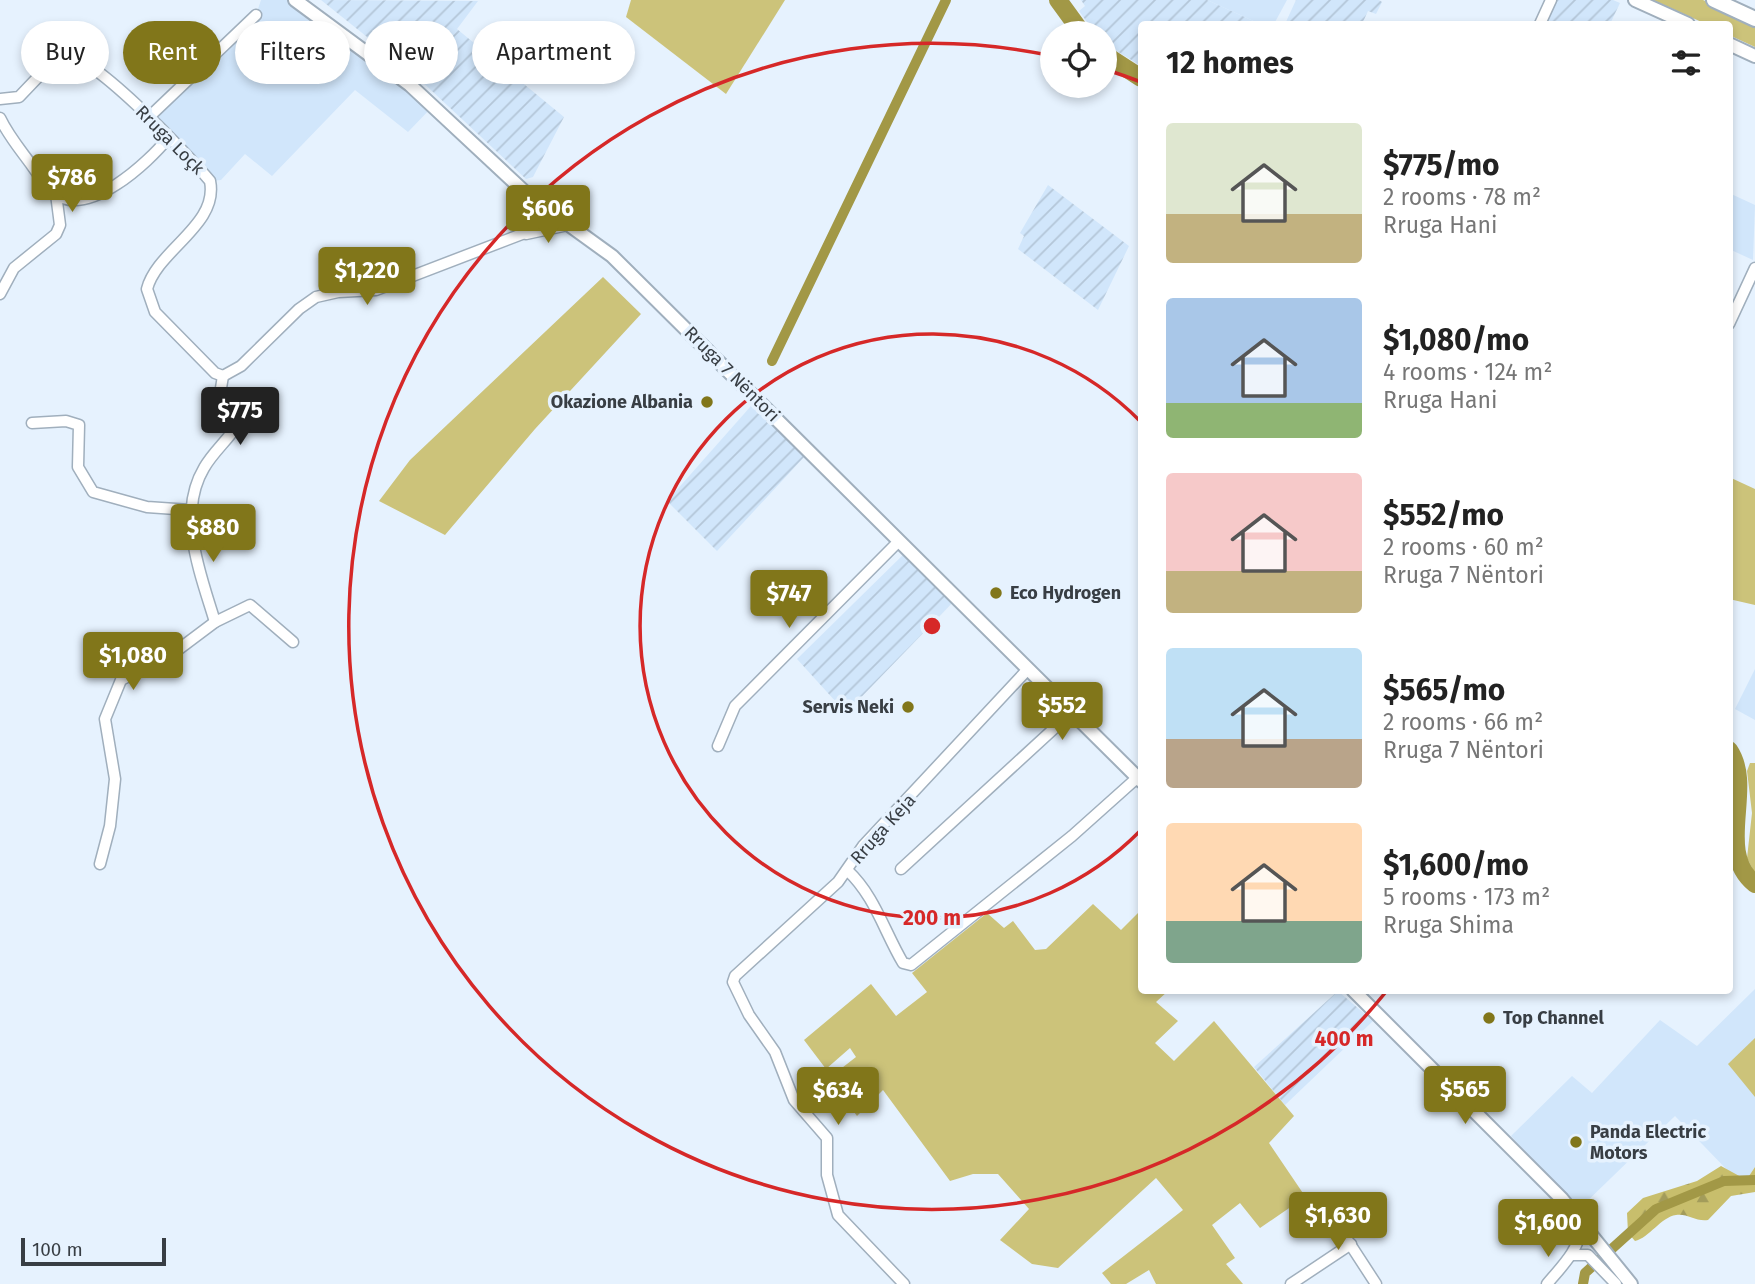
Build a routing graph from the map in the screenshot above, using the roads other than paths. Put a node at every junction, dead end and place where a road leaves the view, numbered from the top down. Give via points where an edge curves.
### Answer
1 (295, 0) edge
2 (1551, 0) edge
3 (1635, 0) edge
4 (1714, 0) edge
5 (256, 15) dead end
6 (1755, 19) edge
7 (1540, 21) edge
8 (1681, 21) edge
9 (1733, 46) edge
10 (1755, 55) edge
11 (0, 99) edge
12 (0, 118) edge
13 (148, 118) junction
14 (168, 138) junction
15 (55, 194) junction
16 (554, 214) junction
17 (568, 225) junction
18 (522, 234) junction
19 (1755, 268) edge
20 (0, 294) edge
21 (1733, 315) edge
22 (223, 376) junction
23 (32, 423) dead end
24 (190, 510) junction
25 (899, 541) junction
26 (215, 622) junction
27 (293, 642) dead end
28 (1028, 668) junction
29 (1072, 712) junction
30 (718, 746) dead end
31 (1138, 778) edge
32 (1138, 780) edge
33 (100, 864) dead end
34 (901, 869) dead end
35 (847, 870) junction
36 (1357, 994) edge
37 (1314, 1208) dead end
38 (1582, 1224) junction
39 (1351, 1244) junction
40 (1572, 1255) junction
41 (904, 1284) edge
42 (1291, 1284) edge
43 (1376, 1284) edge
44 (1547, 1284) edge
45 (1616, 1284) edge
46 (1631, 1284) edge

1 - 16 main road, Rruga 7 Nëntori via 410,85
2 - 7 street
3 - 8 main road
4 - 6 highway
5 - 13 street
9 - 10 main road
11 - 13 street, Rruga Loçk via 19,97 65,52 91,65
12 - 15 street via 9,137
13 - 14 street, Rruga Loçk
14 - 15 street via 134,171 102,193 81,199
14 - 22 street, Rruga Loçk via 201,170 212,190 205,213 155,269 147,289 149,301 208,367
15 - 20 street via 60,225 56,234 14,268
16 - 17 main road, Rruga 7 Nëntori
16 - 18 street
17 - 18 street
17 - 25 main road, Rruga 7 Nëntori via 612,257
18 - 22 street via 376,290 316,297 242,366
19 - 21 street
22 - 24 street via 221,387 237,424 203,470
23 - 24 street via 79,425 78,467 93,492 147,507
24 - 26 street via 198,567
25 - 28 main road, Rruga 7 Nëntori
25 - 30 street via 735,706
26 - 27 street via 250,605
26 - 33 street via 175,652 121,680 105,719 116,779
28 - 29 main road, Rruga 7 Nëntori
28 - 35 street, Rruga Keja via 863,846
29 - 31 main road, Rruga 7 Nëntori
29 - 34 street
32 - 35 street via 911,965 903,963 873,901
35 - 41 street, Rruga Keja via 733,982 775,1052 794,1100 827,1138 827,1175 838,1215
36 - 38 main road via 1545,1181
37 - 39 street via 1337,1224
38 - 40 street
38 - 46 main road
39 - 42 street
39 - 43 street
40 - 44 street
40 - 45 street via 1591,1258

